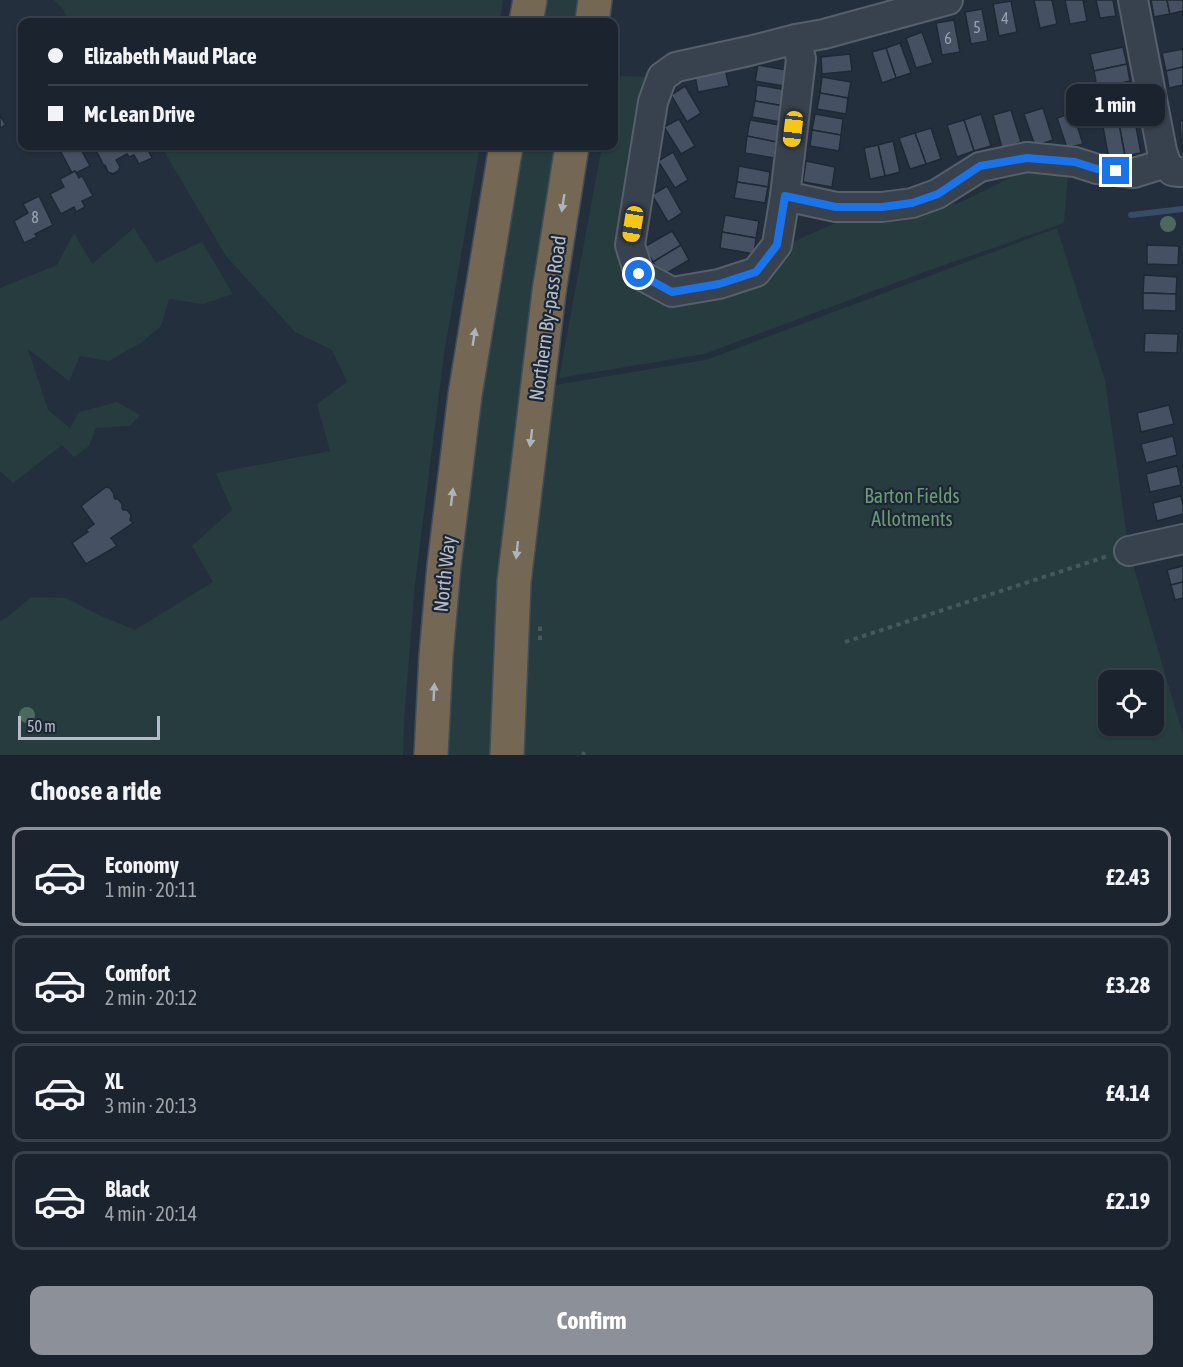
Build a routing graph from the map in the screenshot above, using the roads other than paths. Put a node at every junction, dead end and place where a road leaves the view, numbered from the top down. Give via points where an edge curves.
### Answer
1 (530, 0) edge
2 (595, 0) edge
3 (948, 0) edge
4 (1133, 0) edge
5 (527, 18) edge
6 (593, 18) edge
7 (796, 39) junction
8 (505, 150) edge
9 (571, 150) edge
10 (1175, 167) edge
11 (785, 196) junction
12 (1183, 539) edge
13 (1130, 551) road end
14 (431, 755) edge
15 (507, 755) edge

1 - 5 highway
2 - 6 highway
3 - 7 street
4 - 10 street via 1162,151
7 - 11 street via 801,59
7 - 11 street via 676,67 662,78 653,102 630,244 639,274 672,292 719,284 756,272 777,245
14 -> 8 highway, North Way via 444,566 465,394
9 -> 15 highway, Northern By-pass Road via 549,292 514,582
10 - 11 street via 1134,173 1027,158 980,166 938,194 912,203 836,207
12 - 13 street

